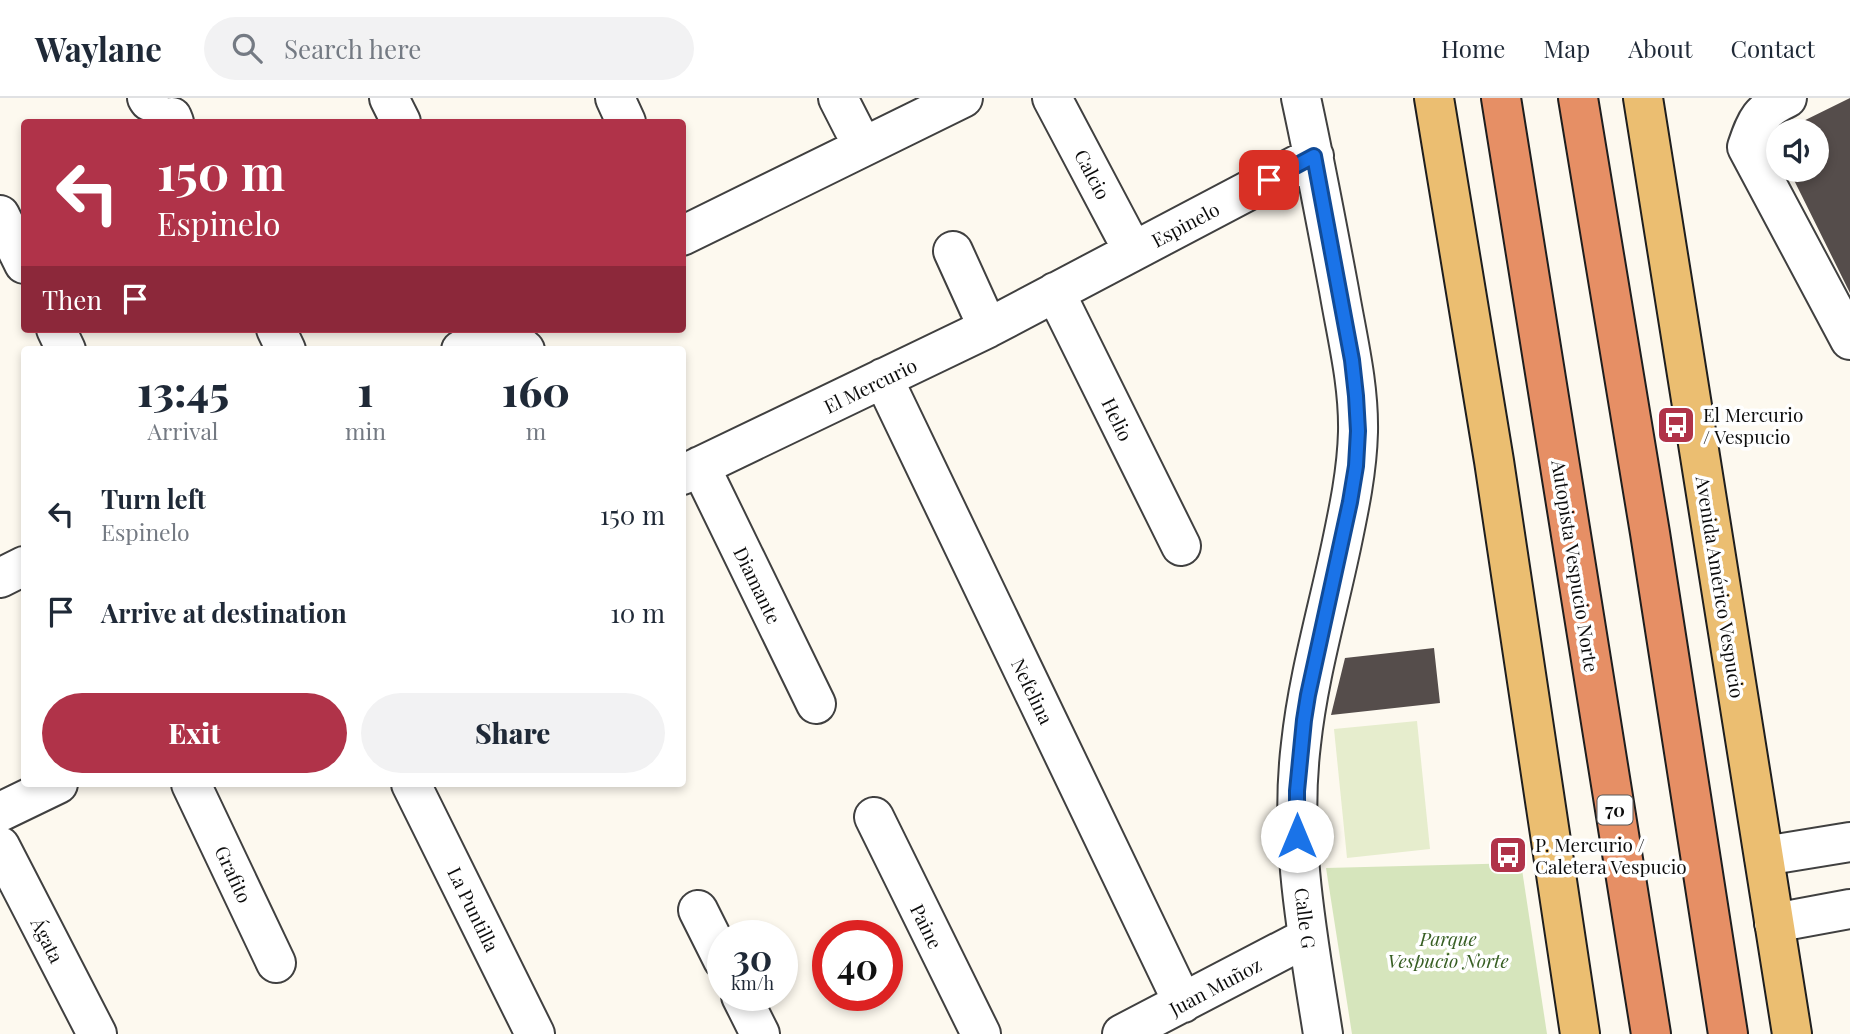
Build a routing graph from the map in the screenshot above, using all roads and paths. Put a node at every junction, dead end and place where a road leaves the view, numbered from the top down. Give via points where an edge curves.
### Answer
1 (389, 98) edge
2 (615, 98) edge
3 (838, 98) edge
4 (963, 98) edge
5 (1052, 98) edge
6 (1301, 98) edge
7 (1434, 98) edge
8 (1501, 98) edge
9 (1578, 98) edge
10 (1643, 98) edge
11 (1787, 98) edge
12 (400, 119) edge
13 (625, 119) edge
14 (863, 147) junction
15 (1314, 156) junction
16 (0, 215) edge
17 (686, 234) edge
18 (953, 251) dead end
19 (1133, 251) junction
20 (21, 258) edge
21 (1055, 292) junction
22 (988, 328) junction
23 (510, 336) edge
24 (1850, 340) edge
25 (469, 346) edge
26 (883, 378) junction
27 (691, 470) edge
28 (1181, 546) dead end
29 (21, 568) edge
30 (0, 578) edge
31 (816, 704) dead end
32 (52, 787) edge
33 (192, 787) edge
34 (412, 787) edge
35 (0, 812) edge
36 (874, 817) dead end
37 (1850, 842) edge
38 (0, 846) edge
39 (1764, 856) junction
40 (1850, 909) edge
41 (698, 910) dead end
42 (1774, 923) junction
43 (707, 928) edge
44 (1308, 937) junction
45 (276, 963) dead end
46 (1183, 1003) junction
47 (748, 1011) edge
48 (97, 1034) edge
49 (535, 1034) edge
50 (760, 1034) edge
51 (981, 1034) edge
52 (1122, 1034) edge
53 (1323, 1034) edge
54 (1580, 1034) edge
55 (1651, 1034) edge
56 (1728, 1034) edge
57 (1792, 1034) edge

1 - 12 street
2 - 13 street
3 - 14 street
4 - 14 street
5 - 19 street, Calcio
6 - 15 street, Calle G
7 - 54 main road
8 - 55 highway, Autopista Vespucio Norte / 70
9 - 56 highway
10 - 39 main road, Avenida Américo Vespucio
11 - 24 street via 1755,121 1747,147
14 - 17 street
15 - 19 street, Espinelo
15 - 44 street, Calle G via 1352,360 1358,431 1350,502 1300,746 1297,836
16 - 20 street
18 - 22 street
19 - 21 street, Espinelo
21 - 22 street, El Mercurio
21 - 28 street, Helio
22 - 26 street, El Mercurio
23 - 25 street via 486,338
26 - 27 street, El Mercurio
26 - 46 street, Nefelina
27 - 31 street, Diamante
29 - 30 street
32 - 35 street
33 - 45 street, Grafito
34 - 49 street, La Puntilla
36 - 51 street, Paine
37 - 39 street
38 - 48 street, Ágata
39 - 42 main road, Avenida Américo Vespucio
40 - 42 street
41 - 43 street
42 - 57 main road, Avenida Américo Vespucio
44 - 46 street, Juan Muñoz
44 - 53 street, Calle G
46 - 52 street, Juan Muñoz
47 - 50 street

